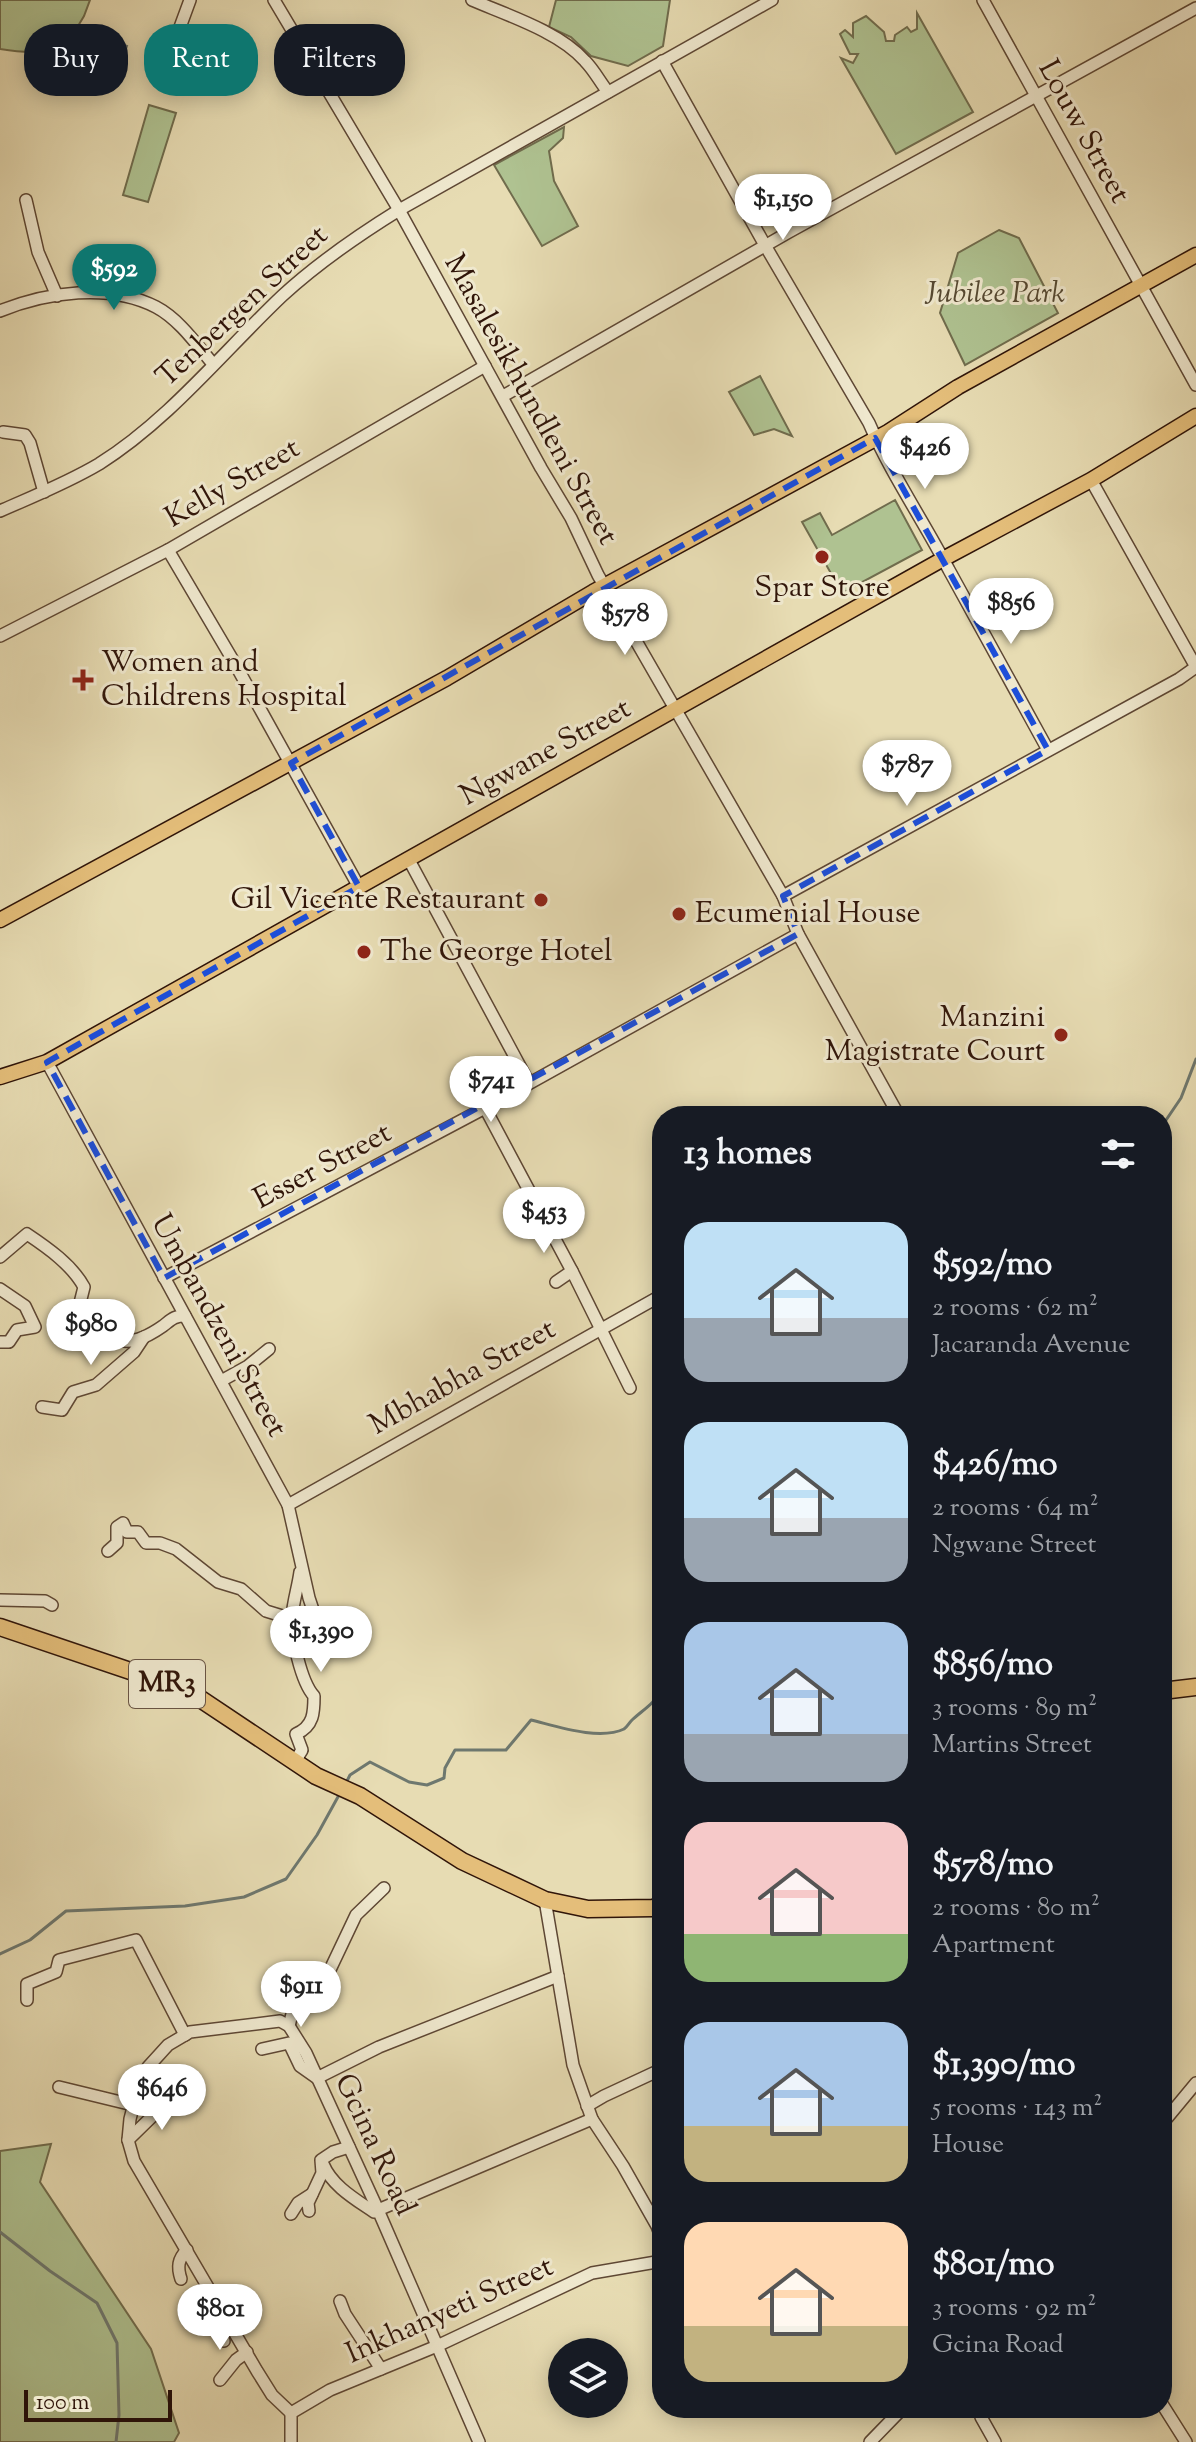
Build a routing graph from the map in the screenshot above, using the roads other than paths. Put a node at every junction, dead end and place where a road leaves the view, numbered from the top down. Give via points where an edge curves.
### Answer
1 (190, 0) edge
2 (274, 0) edge
3 (472, 0) edge
4 (772, 0) edge
5 (983, 0) edge
6 (1196, 8) edge
7 (181, 24) edge
8 (662, 61) junction
9 (608, 92) junction
10 (1035, 95) junction
11 (26, 200) dead end
12 (399, 210) junction
13 (766, 247) junction
14 (1196, 255) edge
15 (1141, 287) junction
16 (57, 296) junction
17 (0, 311) edge
18 (213, 364) junction
19 (485, 366) junction
20 (1196, 385) edge
21 (503, 396) junction
22 (1196, 416) edge
23 (3, 432) dead end
24 (875, 438) junction
25 (1091, 480) junction
26 (44, 492) junction
27 (1, 508) edge
28 (168, 550) junction
29 (943, 559) junction
30 (605, 586) junction
31 (0, 636) edge
32 (1196, 667) edge
33 (675, 710) junction
34 (1048, 750) junction
35 (291, 763) junction
36 (409, 860) junction
37 (359, 887) junction
38 (783, 896) junction
39 (0, 920) edge
40 (798, 934) junction
41 (47, 1062) junction
42 (0, 1077) edge
43 (529, 1083) junction
44 (893, 1106) edge
45 (485, 1108) junction
46 (0, 1257) edge
47 (572, 1271) junction
48 (164, 1278) junction
49 (556, 1282) dead end
50 (0, 1289) edge
51 (652, 1300) edge
52 (185, 1316) junction
53 (601, 1328) junction
54 (145, 1337) junction
55 (0, 1342) edge
56 (269, 1349) dead end
57 (0, 1352) edge
58 (221, 1381) junction
59 (630, 1388) dead end
60 (42, 1407) dead end
61 (288, 1505) junction
62 (108, 1551) dead end
63 (302, 1565) junction
64 (0, 1600) edge
65 (52, 1605) dead end
66 (292, 1619) junction
67 (318, 1625) dead end
68 (0, 1627) edge
69 (0, 1636) edge
70 (1196, 1678) edge
71 (1172, 1681) edge
72 (1196, 1687) edge
73 (1172, 1690) edge
74 (294, 1763) junction
75 (316, 1781) junction
76 (384, 1888) dead end
77 (546, 1905) junction
78 (652, 1908) edge
79 (652, 1914) edge
80 (558, 1976) junction
81 (27, 2000) dead end
82 (289, 2026) junction
83 (185, 2035) junction
84 (262, 2049) dead end
85 (652, 2074) edge
86 (317, 2078) junction
87 (1196, 2083) edge
88 (59, 2087) dead end
89 (171, 2098) dead end
90 (133, 2105) junction
91 (587, 2106) junction
92 (1172, 2112) edge
93 (592, 2119) junction
94 (128, 2140) junction
95 (349, 2147) junction
96 (321, 2160) junction
97 (313, 2194) junction
98 (309, 2211) dead end
99 (376, 2211) junction
100 (291, 2214) dead end
101 (652, 2217) edge
102 (187, 2250) junction
103 (652, 2263) edge
104 (181, 2279) dead end
105 (340, 2301) dead end
106 (220, 2306) junction
107 (224, 2341) dead end
108 (437, 2346) junction
109 (247, 2352) junction
110 (381, 2369) junction
111 (220, 2380) dead end
112 (291, 2413) junction
113 (893, 2418) edge
114 (982, 2418) edge
115 (1171, 2418) edge
116 (291, 2442) edge
117 (479, 2442) edge
118 (870, 2442) edge
119 (995, 2442) edge
120 (1186, 2442) edge

1 - 7 street
2 - 12 street, Masalesikhundleni Street
3 - 9 street via 575,51
4 - 8 street, Tenbergen Street
5 - 10 street, Louw Street
6 - 10 street
8 - 9 street, Tenbergen Street
8 - 13 street
9 - 12 street, Tenbergen Street
10 - 13 street
10 - 15 street, Louw Street
11 - 16 street via 38,252
12 - 18 street, Tenbergen Street via 342,245
12 - 19 street, Masalesikhundleni Street
13 - 21 street
13 - 24 street
14 - 15 main road
15 - 20 street, Louw Street
15 - 24 main road
16 - 17 street
16 - 18 street via 117,295 157,308
18 - 26 street, Tenbergen Street via 101,463
19 - 21 street, Masalesikhundleni Street
19 - 28 street, Kelly Street
21 - 30 street, Masalesikhundleni Street
22 - 25 main road, Ngwane Street
23 - 26 street via 25,435
24 - 29 street
24 - 30 main road
25 - 29 main road, Ngwane Street
25 - 32 street
26 - 27 street, Tenbergen Street
28 - 31 street, Kelly Street
28 - 35 street
29 - 33 main road, Ngwane Street
29 - 34 street
30 - 33 street, Masalesikhundleni Street
30 - 35 main road
32 - 34 street
33 - 36 main road, Ngwane Street
33 - 38 street, Masalesikhundleni Street
34 - 38 street
35 - 37 street
35 - 39 main road
36 - 37 main road, Ngwane Street
36 - 43 street
37 - 41 main road, Ngwane Street
38 - 40 street, Masalesikhundleni Street
40 - 43 street, Esser Street
40 - 44 street, Masalesikhundleni Street
41 - 42 main road, Ngwane Street
41 - 48 street, Umbandzeni Street
43 - 45 street, Esser Street
45 - 47 street
45 - 48 street, Esser Street
46 - 54 street via 27,1234 78,1276 84,1287 79,1307 109,1336 123,1343
47 - 49 street
47 - 53 street
48 - 52 street, Umbandzeni Street
50 - 55 street via 25,1306 35,1327 17,1330 9,1342
51 - 53 street, Mbhabha Street
52 - 54 street via 174,1316
52 - 58 street, Umbandzeni Street
53 - 59 street
53 - 61 street, Mbhabha Street
54 - 60 street via 96,1385 73,1392 62,1410
55 - 57 street
56 - 58 street
58 - 61 street, Umbandzeni Street
61 - 63 street, Umbandzeni Street
62 - 66 street via 117,1543 114,1526 123,1523 127,1532 138,1532 146,1543 176,1549 266,1611
63 - 66 street
63 - 67 street, Umbandzeni Street
64 - 65 street
66 - 74 street via 306,1688 314,1696 314,1715 296,1734 302,1750
68 - 74 highway, MR3 via 196,1696
69 - 75 highway, MR3 via 194,1704 267,1756
70 - 71 highway
72 - 73 highway
74 - 75 highway, MR3
75 - 77 highway, MR3
76 - 82 street via 356,1915 318,1995 293,2010
77 - 78 highway, MR3
77 - 79 highway, MR3 via 586,1917
77 - 80 street
80 - 86 street via 379,2047
80 - 91 street via 573,2065
81 - 83 street via 27,1984 56,1972 59,1960 136,1940
82 - 83 street via 280,2021
82 - 86 street, Gcina Road
83 - 90 street via 148,2067
84 - 86 street via 289,2043 300,2066
85 - 91 street
86 - 95 street, Gcina Road
87 - 92 street
88 - 90 street
89 - 94 street
90 - 94 street
91 - 93 street
93 - 99 street
93 - 101 street
94 - 102 street via 134,2161
95 - 96 street
95 - 99 street, Gcina Road
96 - 97 street
96 - 99 street via 351,2198
97 - 98 street
97 - 100 street
99 - 108 street, Gcina Road
102 - 104 street via 178,2265
102 - 106 street
103 - 108 street, Inkhanyeti Street via 592,2273
105 - 110 street
106 - 107 street via 212,2320
106 - 109 street
108 - 110 street, Inkhanyeti Street
108 - 117 street, Gcina Road
109 - 111 street
109 - 112 street via 272,2395
110 - 112 street, Inkhanyeti Street
112 - 116 street
113 - 118 street
114 - 119 street
115 - 120 street

